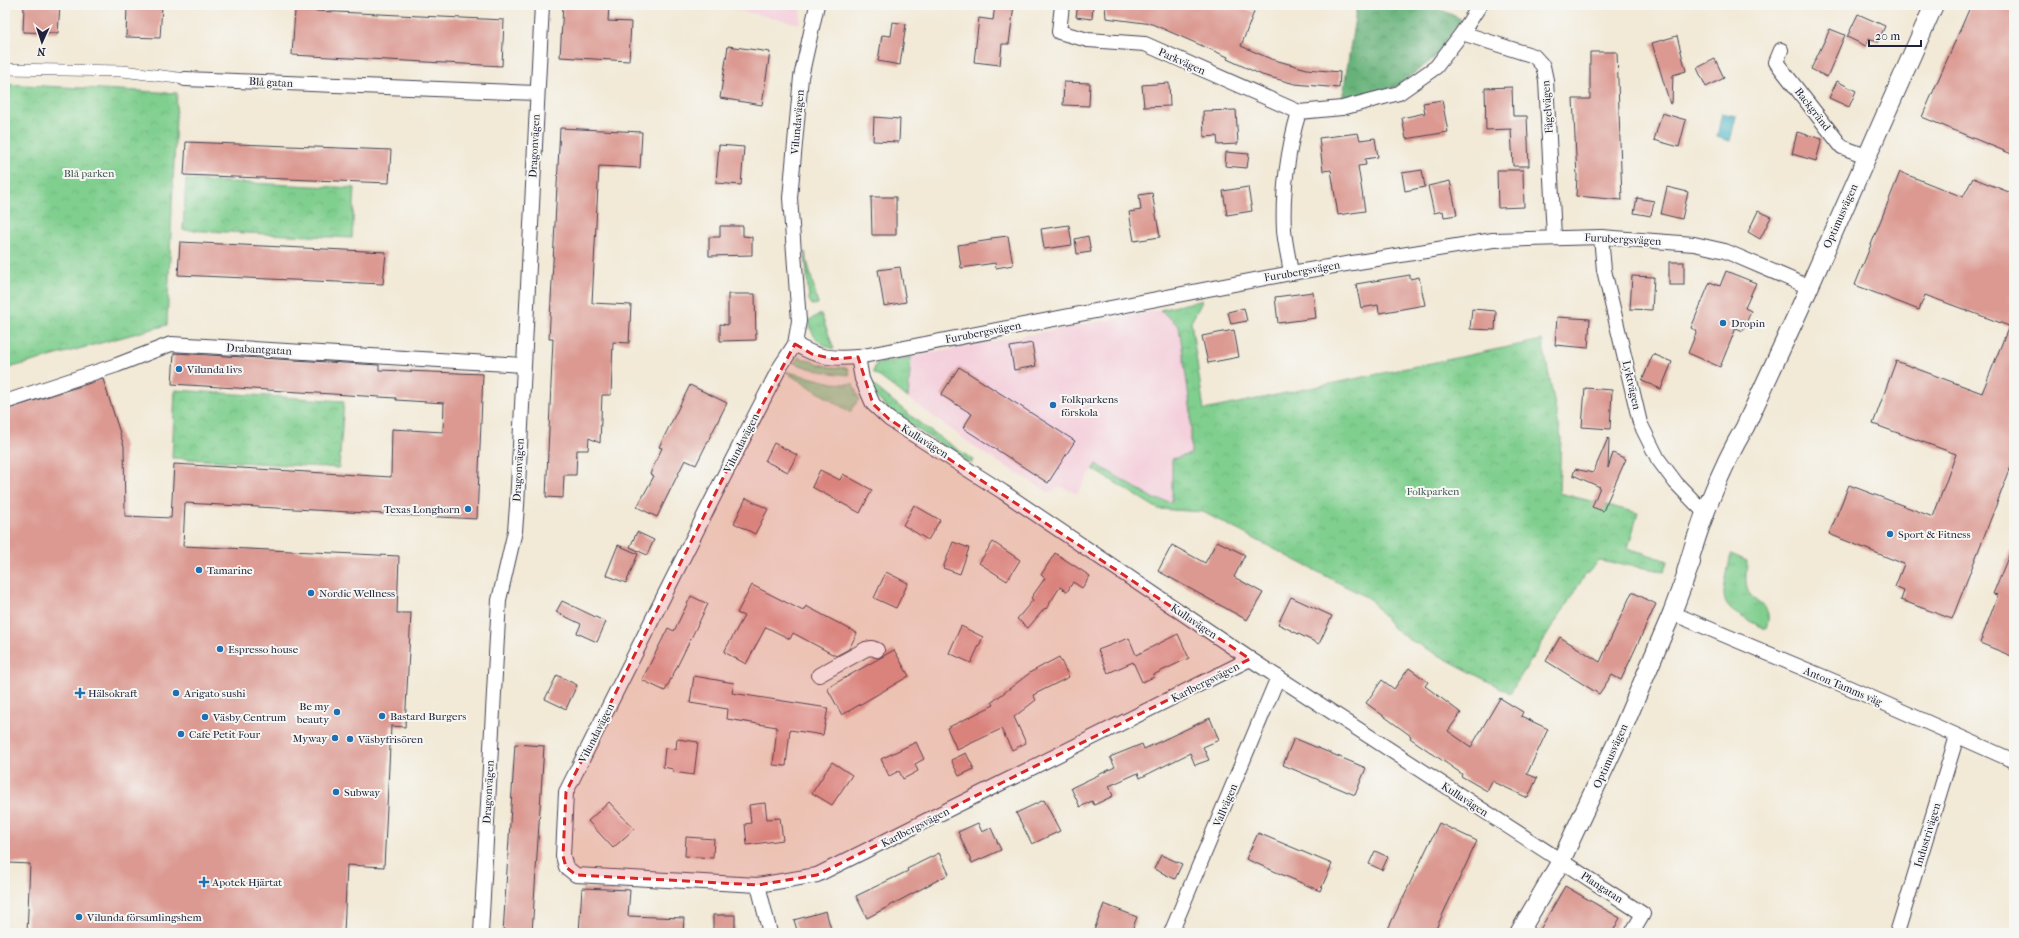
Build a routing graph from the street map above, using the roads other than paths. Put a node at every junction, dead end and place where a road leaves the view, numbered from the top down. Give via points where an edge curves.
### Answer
1 (542, 5) edge
2 (817, 5) edge
3 (1062, 5) edge
4 (1480, 5) edge
5 (1934, 5) edge
6 (1462, 33) junction
7 (1781, 50) dead end
8 (5, 70) edge
9 (185, 79) joint
10 (537, 93) junction
11 (1300, 112) junction
12 (1866, 156) junction
13 (1601, 236) junction
14 (1554, 237) junction
15 (1291, 273) junction
16 (1809, 287) junction
17 (795, 344) junction
18 (858, 357) junction
19 (523, 364) junction
20 (5, 402) edge
21 (1745, 426) junction
22 (1705, 513) junction
23 (1686, 572) junction
24 (1672, 614) junction
25 (877, 650) dead end
26 (1250, 659) junction
27 (819, 675) dead end
28 (1278, 677) junction
29 (1957, 736) junction
30 (2014, 761) edge
31 (562, 856) joint
32 (1561, 861) junction
33 (758, 885) junction
34 (481, 933) edge
35 (770, 933) edge
36 (1171, 933) edge
37 (1520, 933) edge
38 (1632, 933) edge
39 (1897, 933) edge

1 - 10 street, Dragonvägen
2 - 17 street, Vilundavägen via 801,77 790,198 799,320
3 - 11 street, Parkvägen via 1059,32 1088,40 1145,44
4 - 6 street, Parkvägen
5 - 12 street, Optimusvägen
6 - 11 street, Parkvägen via 1436,67 1399,93 1342,108
6 - 14 street, Fågelvägen via 1534,56 1543,66 1546,80
7 - 12 street, Backgränd via 1776,62 1842,147
8 - 9 street, Blå gatan via 123,71
9 - 10 street, Blå gatan
10 - 19 street, Dragonvägen
11 - 15 street via 1294,129 1286,183 1284,230
12 - 16 street, Optimusvägen
13 - 14 street, Furubergsvägen
13 - 16 street, Furubergsvägen via 1694,244 1725,251
13 - 22 street, Lyktvägen via 1604,270 1640,423 1658,459 1676,483
14 - 15 street, Furubergsvägen via 1493,240
15 - 18 street, Furubergsvägen
16 - 21 street, Optimusvägen
17 - 18 street, Furubergsvägen via 812,354 834,359
17 - 31 street, Vilundavägen via 780,367 724,476 566,792
18 - 26 street, Kullavägen via 862,378 872,404 889,419 1009,496
19 - 20 street, Drabantgatan via 171,344 117,365
19 - 34 street, Dragonvägen via 515,531 499,600
21 - 22 street, Optimusvägen
21 - 23 street, Optimusvägen
22 - 23 street, Optimusvägen
23 - 24 street, Optimusvägen
24 - 29 street, Anton Tamms väg via 1850,688
24 - 32 street, Optimusvägen via 1621,733
25 - 27 street via 866,649
26 - 28 street, Kullavägen
26 - 33 street, Karlbergsvägen via 817,875
28 - 32 street, Kullavägen
28 - 36 street, Vallvägen
29 - 30 street, Anton Tamms väg
29 - 39 street, Industrivägen
31 - 33 street, Karlbergsvägen via 566,868 576,875
32 - 37 street, Optimusvägen
32 - 38 street, Plangatan via 1643,914
33 - 35 street

